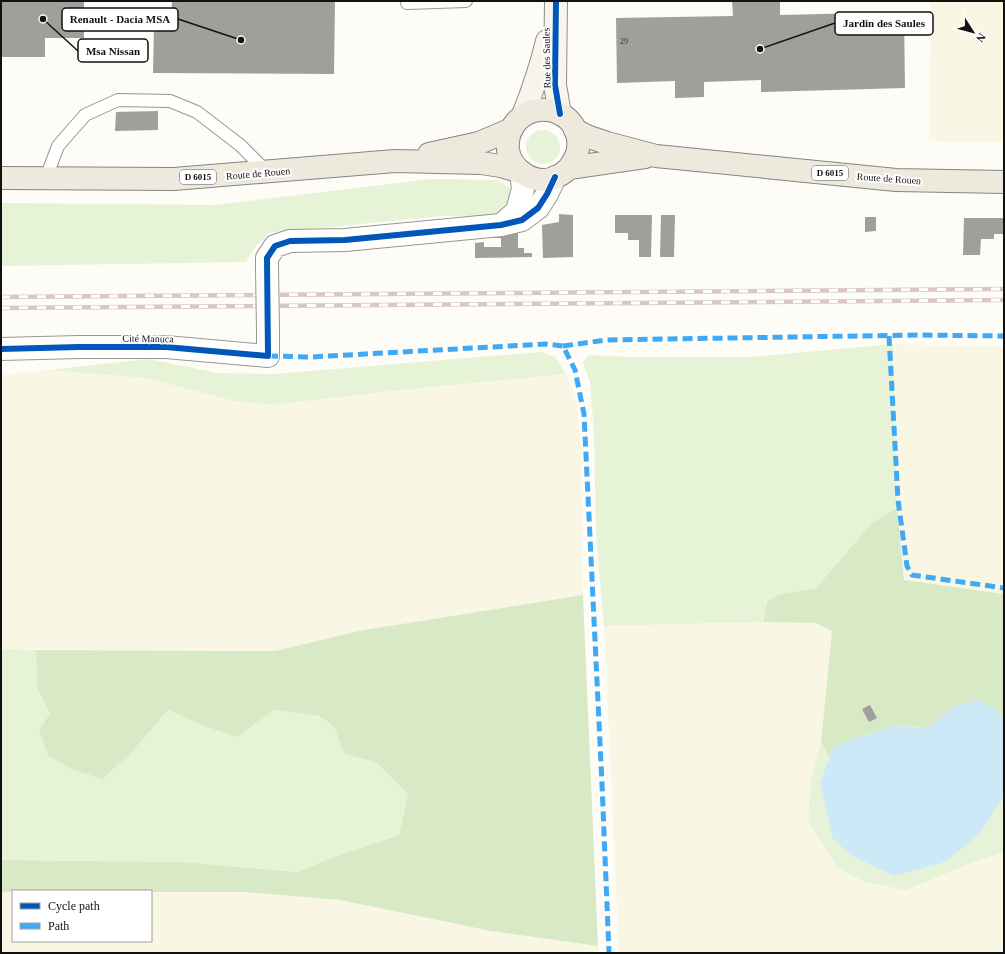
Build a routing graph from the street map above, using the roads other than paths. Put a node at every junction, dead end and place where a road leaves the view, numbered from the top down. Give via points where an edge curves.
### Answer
1 (466, 1) edge
2 (407, 3) dead end
3 (556, 4) edge
4 (560, 114) junction
5 (518, 122) junction
6 (575, 130) junction
7 (656, 156) junction
8 (395, 162) junction
9 (268, 172) junction
10 (521, 172) junction
11 (562, 173) junction
12 (1, 178) edge
13 (46, 178) junction
14 (1004, 182) edge
15 (501, 225) junction
16 (1, 349) edge

1 - 2 lane
3 - 4 street, Rue des Saules via 555,85
3 - 5 street, Rue des Saules via 536,83
4 - 5 main road via 546,109 534,110
4 - 6 main road via 566,117
5 - 8 main road, Route de Rouen / D 6015 via 479,143
5 - 10 main road via 510,133 508,144 514,165
6 - 7 main road, Route de Rouen / D 6015 via 607,143
6 - 11 main road via 578,148 575,159
7 - 11 main road, Route de Rouen / D 6015
7 - 14 main road, Route de Rouen / D 6015 via 896,180
8 - 9 main road, Route de Rouen / D 6015
8 - 10 main road, Route de Rouen / D 6015 via 481,163
9 - 13 main road, Route de Rouen / D 6015 via 174,179
9 - 13 lane via 240,145 197,112 170,101 118,100 85,115 58,146
10 - 11 main road via 539,180 550,179
10 - 15 street via 522,189 517,211
11 - 15 street via 538,208 522,220
12 - 13 main road, Route de Rouen / D 6015
15 - 16 street, Cité Manuca, bridge via 345,240 290,241 275,246 267,258 268,356 166,347

